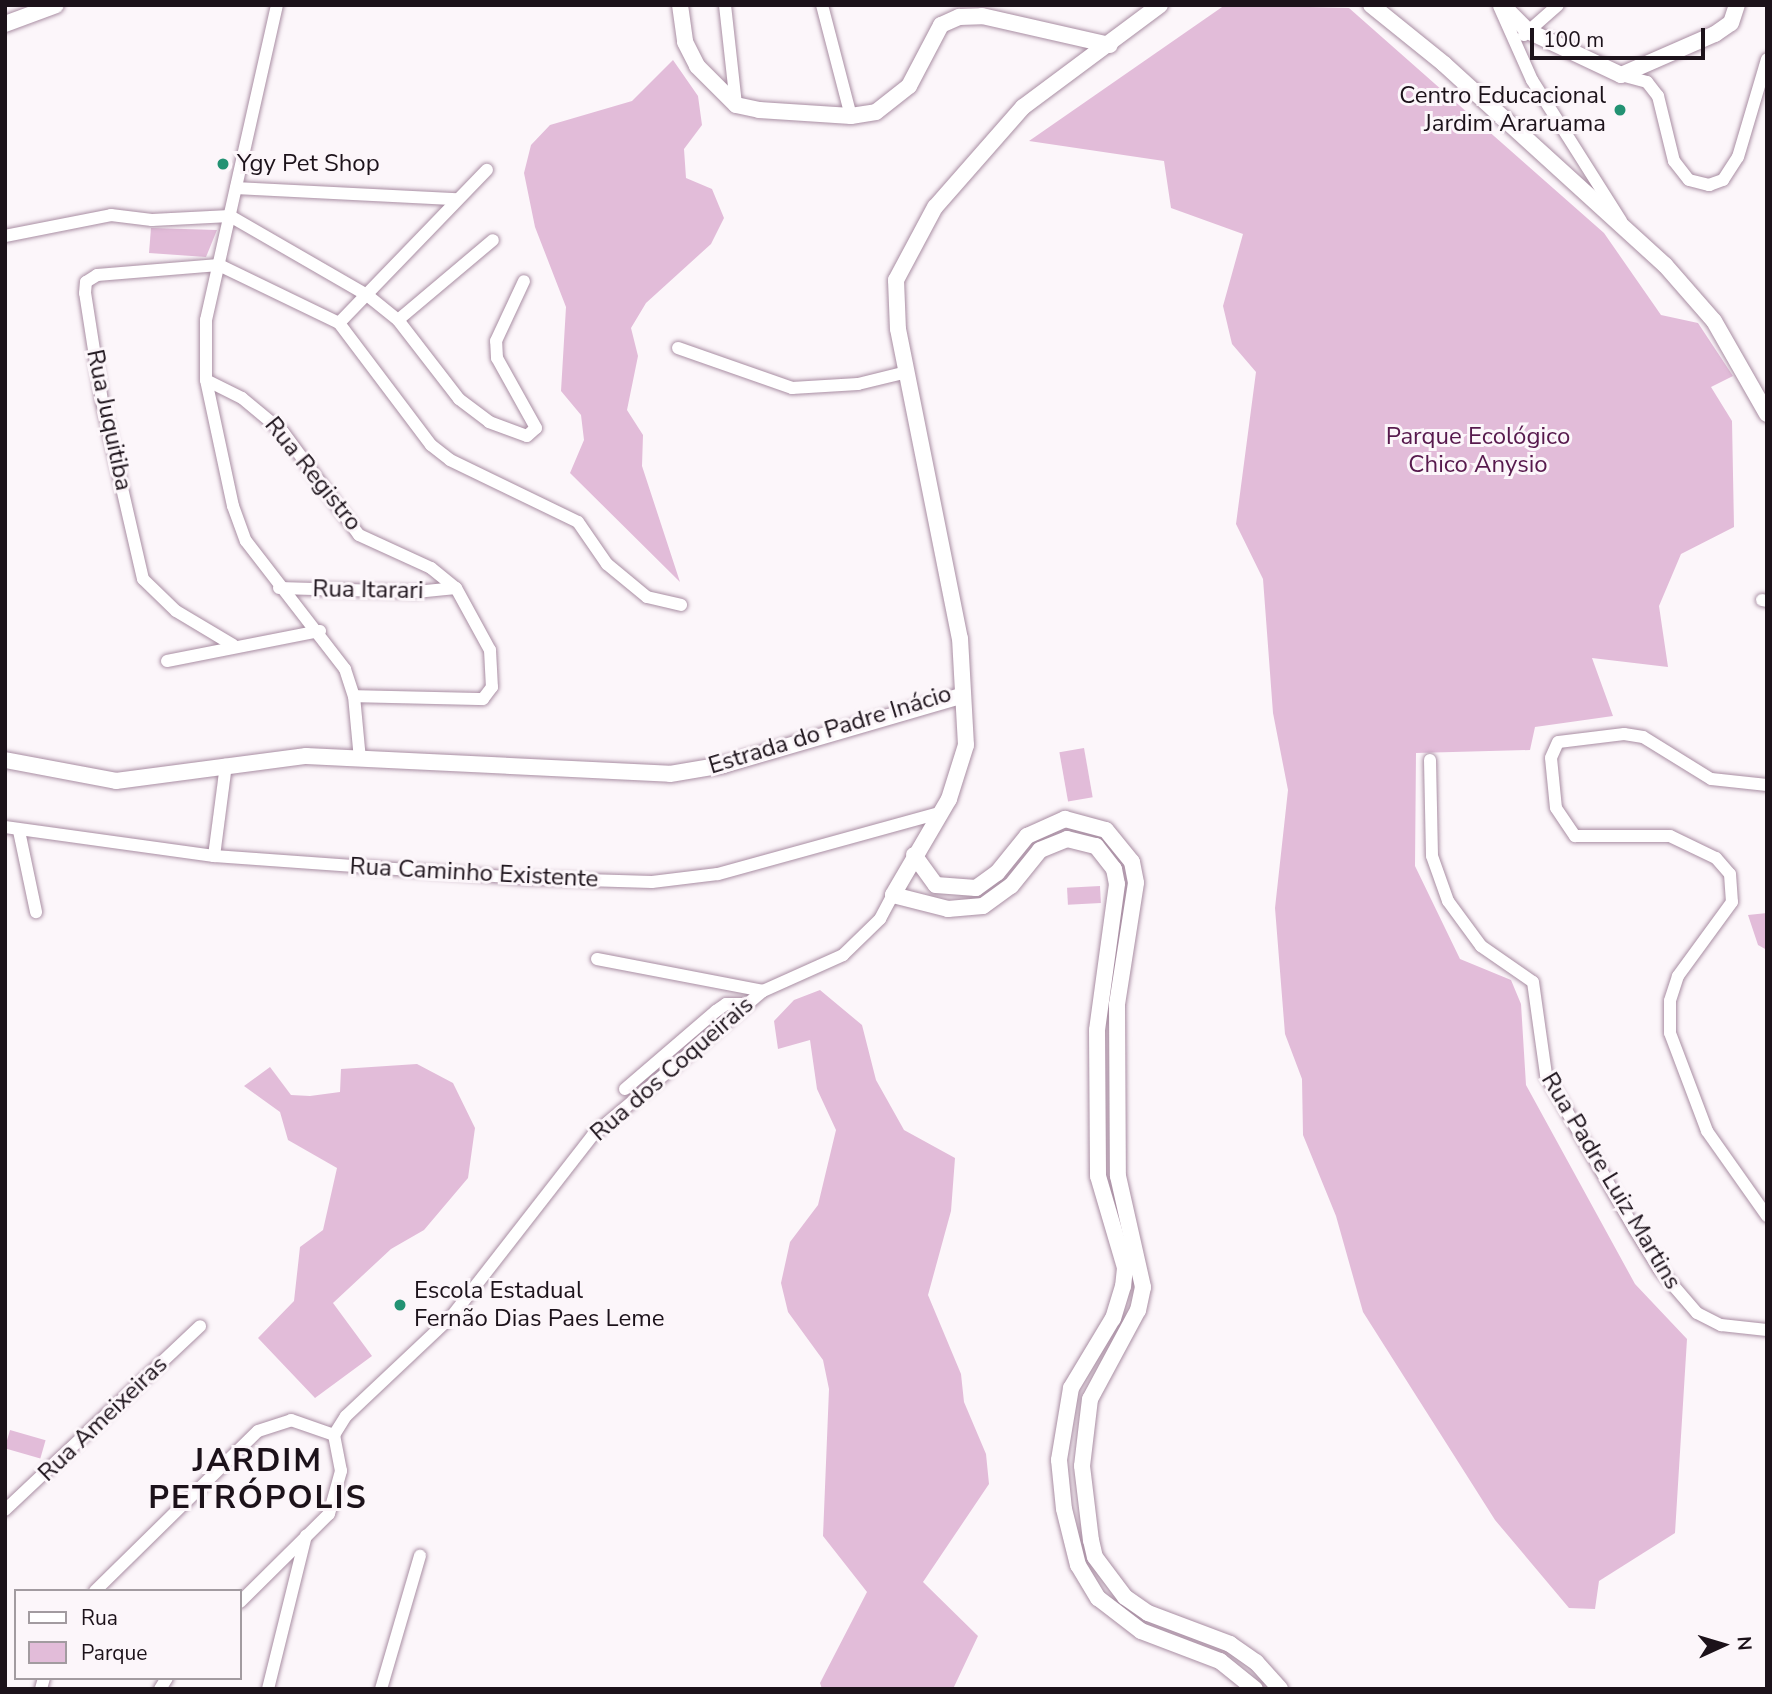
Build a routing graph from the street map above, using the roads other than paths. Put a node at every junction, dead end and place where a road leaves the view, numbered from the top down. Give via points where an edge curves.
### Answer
1 (56, 5) edge
2 (277, 5) edge
3 (680, 5) edge
4 (725, 5) edge
5 (822, 5) edge
6 (1160, 5) edge
7 (1371, 5) edge
8 (1501, 5) edge
9 (1558, 5) edge
10 (1737, 5) edge
11 (5, 24) edge
12 (1528, 31) junction
13 (1111, 45) junction
14 (1520, 55) junction
15 (1767, 59) edge
16 (1621, 75) junction
17 (736, 105) junction
18 (851, 116) junction
19 (487, 170) dead end
20 (236, 188) junction
21 (456, 199) junction
22 (230, 216) junction
23 (1628, 232) junction
24 (5, 236) edge
25 (493, 240) dead end
26 (219, 265) junction
27 (524, 281) dead end
28 (367, 295) junction
29 (398, 320) junction
30 (339, 323) junction
31 (678, 348) dead end
32 (907, 372) junction
33 (206, 380) junction
34 (1767, 414) edge
35 (279, 588) junction
36 (456, 588) junction
37 (681, 605) dead end
38 (320, 631) junction
39 (233, 645) junction
40 (167, 662) dead end
41 (354, 696) junction
42 (961, 696) junction
43 (5, 760) edge
44 (360, 760) junction
45 (1430, 760) dead end
46 (226, 765) junction
47 (1767, 785) edge
48 (936, 814) junction
49 (1065, 819) junction
50 (5, 827) edge
51 (19, 831) junction
52 (1067, 839) junction
53 (914, 855) junction
54 (214, 856) junction
55 (926, 876) junction
56 (892, 895) junction
57 (914, 899) junction
58 (36, 912) dead end
59 (597, 960) dead end
60 (764, 991) junction
61 (747, 1004) junction
62 (625, 1089) dead end
63 (1098, 1147) junction
64 (1118, 1147) junction
65 (1767, 1216) edge
66 (200, 1326) dead end
67 (1767, 1330) edge
68 (334, 1435) junction
69 (5, 1510) edge
70 (306, 1536) junction
71 (419, 1556) dead end
72 (1095, 1557) junction
73 (1078, 1564) junction
74 (97, 1589) edge
75 (242, 1600) edge
76 (1256, 1662) junction
77 (1250, 1683) edge
78 (268, 1689) edge
79 (381, 1689) edge
80 (1280, 1689) edge

1 - 11 street
2 - 20 street
3 - 17 street via 685,42 697,66
4 - 17 street
5 - 18 street
6 - 13 street, Estrada do Padre Inácio
7 - 23 street via 1444,64
8 - 12 street
8 - 14 street
9 - 12 street
10 - 16 street via 1731,23 1715,34
12 - 14 street via 1520,40
12 - 16 street
13 - 18 street via 982,16 959,17 931,38 909,86 894,102 876,113
13 - 32 street, Estrada do Padre Inácio via 1023,107 915,236 896,281 894,303
14 - 23 street
15 - 16 street via 1738,157 1723,180 1709,185 1689,180 1674,161 1653,89
17 - 18 street
19 - 21 street
20 - 21 street
20 - 22 street
21 - 28 street
22 - 24 street via 101,215
22 - 26 street
22 - 28 street
23 - 34 street via 1714,321
25 - 29 street
26 - 30 street
26 - 33 street via 206,320
26 - 39 street, Rua Juquitiba via 115,270 92,277 85,293 102,401 143,579 176,611
27 - 29 street via 496,341 497,358 536,428 527,436 513,434 458,399
28 - 29 street
28 - 30 street
30 - 37 street via 431,445 461,466 578,522 607,564 647,597
31 - 32 street via 792,388 820,389
32 - 42 street, Estrada do Padre Inácio via 949,568 960,638
33 - 35 street via 233,506 251,549
33 - 36 street, Rua Registro via 242,398 283,432 359,535 431,568
35 - 36 street, Rua Itarari via 416,592
35 - 38 street
36 - 41 street, Rua Registro via 490,650 492,687 482,699
38 - 39 street
38 - 41 street via 345,669
39 - 40 street
41 - 44 street
42 - 44 street, Estrada do Padre Inácio via 723,765 670,774
42 - 48 street via 966,745 960,775
43 - 46 street, Estrada do Padre Inácio via 116,781 154,780
44 - 46 street, Estrada do Padre Inácio via 264,758
45 - 67 street, Rua Padre Luiz Martins via 1432,856 1448,901 1480,946 1533,982 1546,1076 1640,1238 1680,1297 1697,1313 1721,1325
46 - 54 street
47 - 65 street via 1712,779 1643,737 1590,735 1554,747 1551,786 1556,808 1576,836 1670,836 1716,859 1730,874 1732,902 1678,976 1670,1001 1670,1033 1707,1131
48 - 53 street
48 - 54 street, Rua Caminho Existente via 718,874 652,882 519,878
49 - 52 street
49 - 55 street via 1027,836 976,888 953,890
49 - 64 street via 1106,830 1132,862 1136,883 1117,1005
50 - 51 street, Rua Caminho Existente
51 - 54 street, Rua Caminho Existente
51 - 58 street
52 - 57 street via 1040,850 1005,892 983,906 948,909
52 - 63 street via 1096,846 1114,869 1117,884 1097,1030
53 - 55 street
53 - 56 street
55 - 57 street
56 - 57 street
56 - 60 street, Rua dos Coqueirais via 880,919 842,955
59 - 60 street
60 - 61 street, Rua dos Coqueirais
61 - 62 street via 726,1004
61 - 68 street, Rua dos Coqueirais via 593,1135 452,1315 420,1351 365,1396
63 - 64 street
63 - 73 street via 1098,1176 1125,1268 1119,1304 1071,1388 1063,1421 1059,1460 1064,1509
64 - 72 street via 1119,1180 1143,1287 1138,1310 1090,1399 1086,1419 1082,1465
66 - 69 street, Rua Ameixeiras
68 - 70 street via 339,1492 329,1514
68 - 74 street via 291,1420 258,1431
70 - 75 street
70 - 78 street
71 - 79 street
72 - 73 street
72 - 76 street via 1125,1597 1149,1613 1195,1628
73 - 77 street via 1098,1598 1141,1631 1188,1646
76 - 77 street
76 - 80 street

